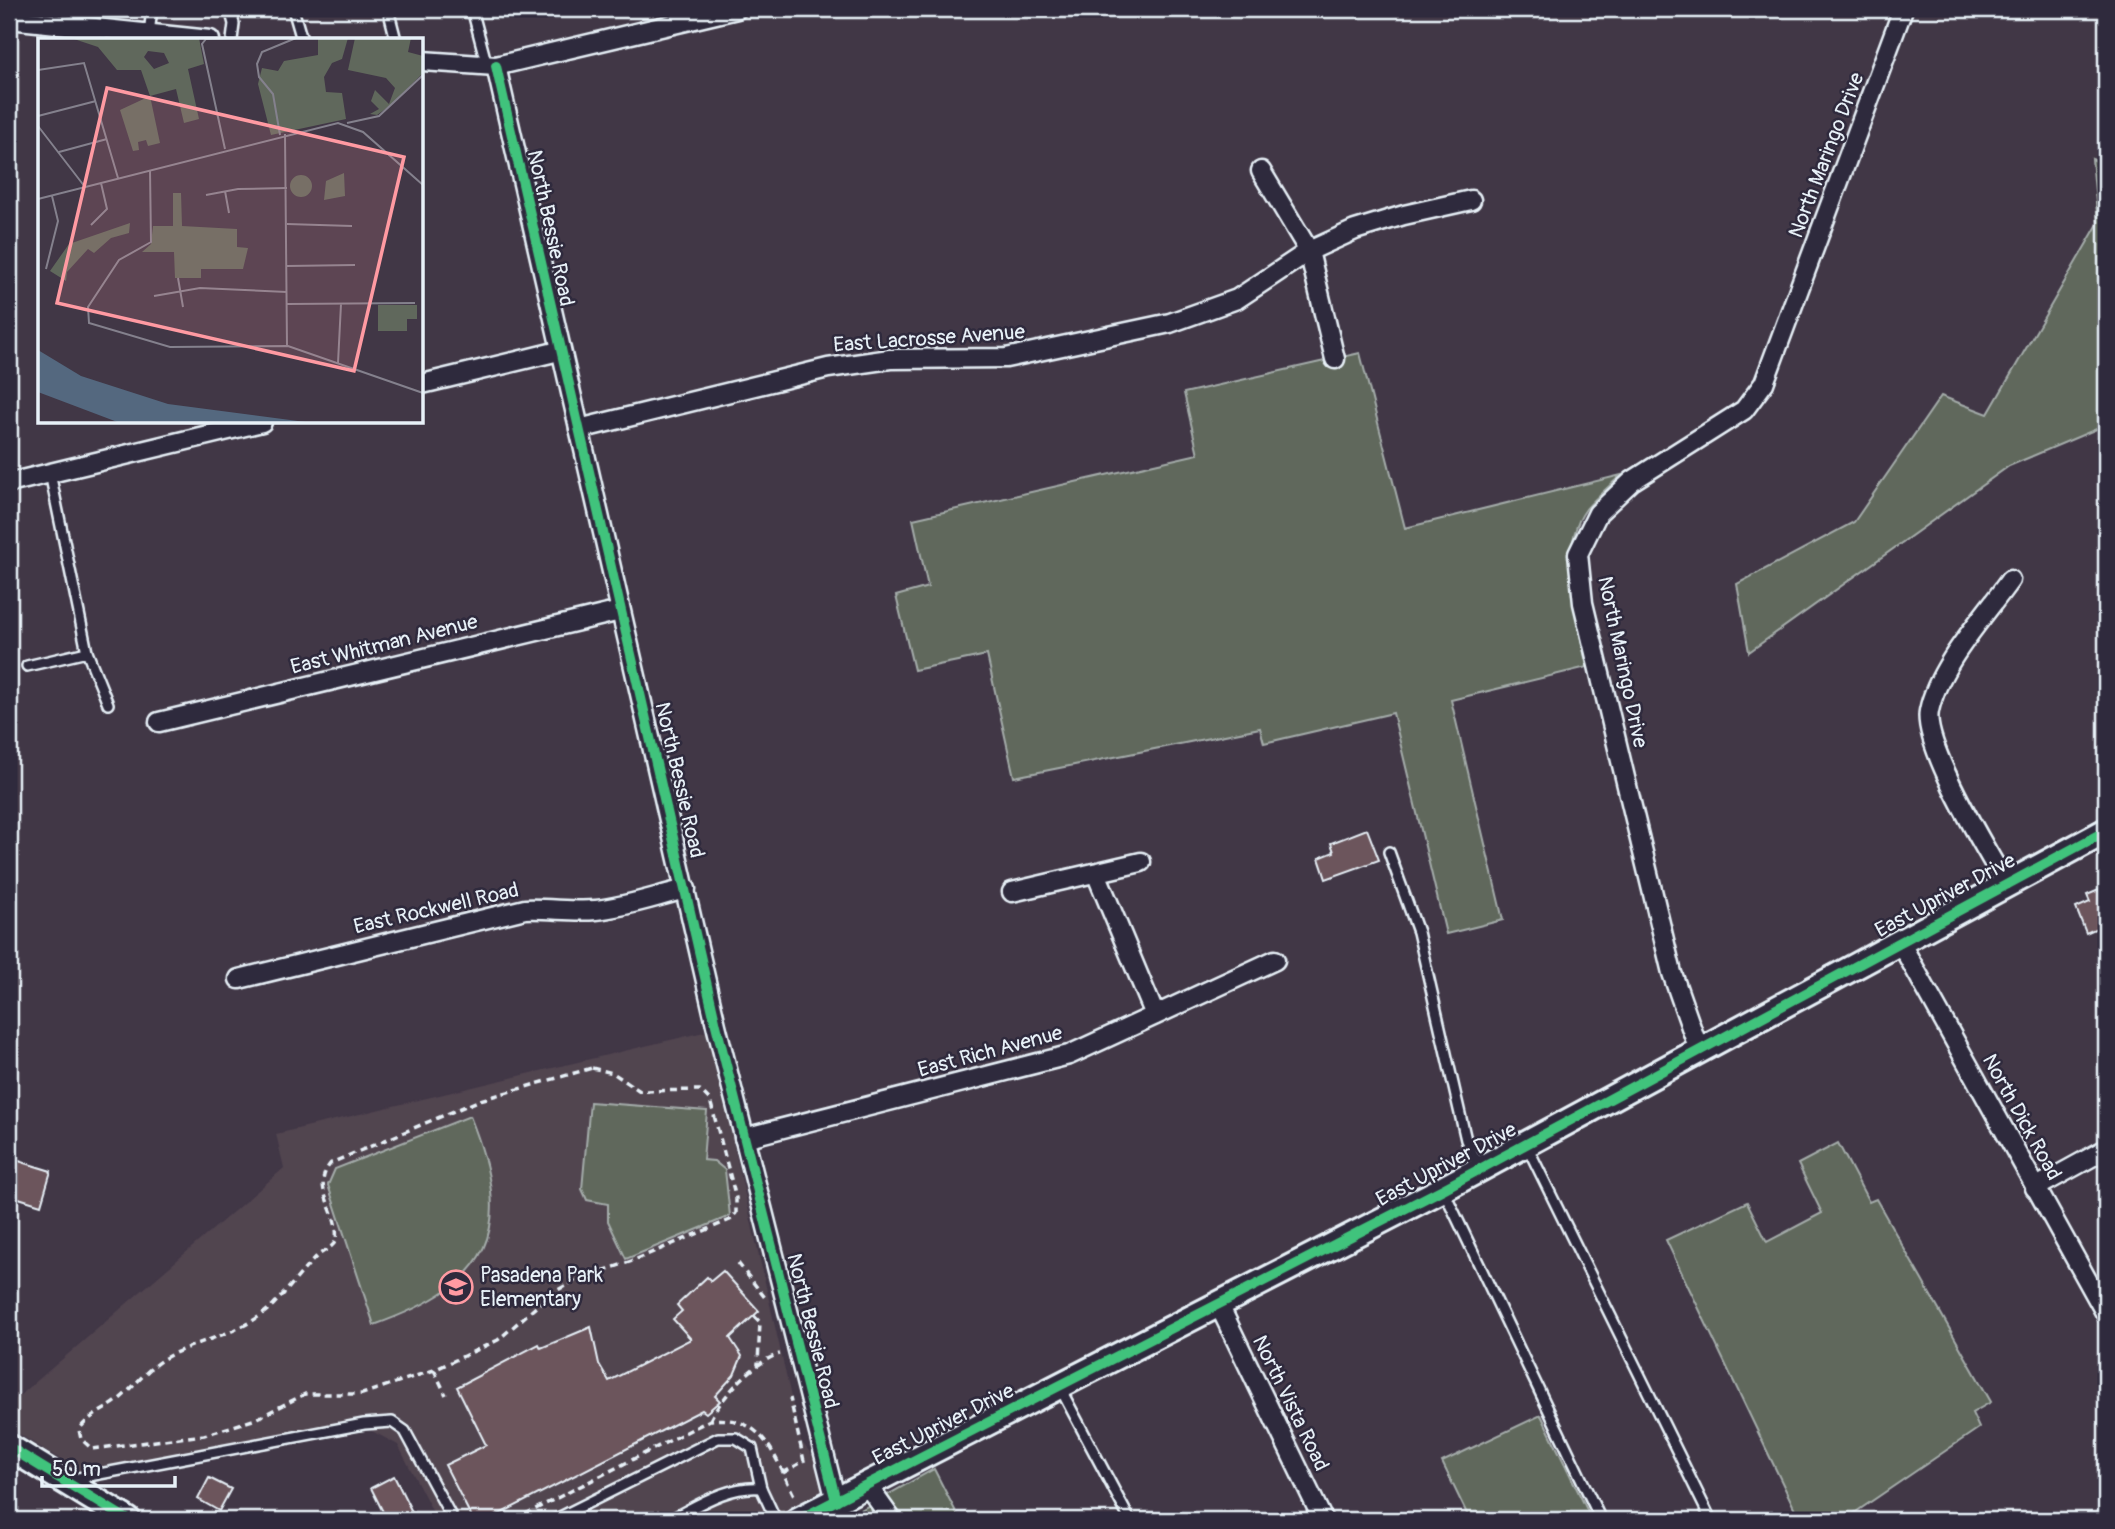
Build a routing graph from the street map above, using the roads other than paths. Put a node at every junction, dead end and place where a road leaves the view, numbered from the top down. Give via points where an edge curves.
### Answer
1 (152, 9) edge
2 (230, 9) edge
3 (293, 9) edge
4 (388, 9) edge
5 (472, 9) edge
6 (737, 9) edge
7 (1903, 9) edge
8 (706, 12) edge
9 (9, 19) edge
10 (149, 34) junction
11 (121, 36) edge
12 (190, 38) edge
13 (232, 38) edge
14 (301, 38) edge
15 (395, 38) edge
16 (424, 61) edge
17 (491, 66) junction
18 (1261, 171) dead end
19 (1471, 200) dead end
20 (1309, 251) junction
21 (559, 351) junction
22 (1335, 359) dead end
23 (424, 384) edge
24 (244, 424) edge
25 (579, 429) junction
26 (190, 430) edge
27 (50, 473) junction
28 (9, 483) edge
29 (2010, 580) dead end
30 (620, 611) junction
31 (87, 652) junction
32 (27, 666) dead end
33 (108, 704) dead end
34 (159, 722) dead end
35 (2106, 831) edge
36 (1389, 852) dead end
37 (1141, 862) dead end
38 (1096, 873) junction
39 (2006, 884) junction
40 (686, 889) junction
41 (1012, 892) dead end
42 (1900, 942) junction
43 (1275, 960) dead end
44 (239, 979) dead end
45 (1155, 1016) junction
46 (1699, 1050) junction
47 (744, 1138) junction
48 (1526, 1144) junction
49 (2106, 1149) edge
50 (1481, 1168) junction
51 (2035, 1188) junction
52 (1443, 1189) junction
53 (1219, 1305) junction
54 (2106, 1314) edge
55 (1059, 1387) junction
56 (9, 1447) edge
57 (64, 1481) junction
58 (867, 1485) junction
59 (761, 1488) junction
60 (836, 1501) junction
61 (113, 1516) edge
62 (453, 1520) edge
63 (554, 1520) edge
64 (669, 1520) edge
65 (776, 1520) edge
66 (798, 1520) edge
67 (892, 1520) edge
68 (1130, 1520) edge
69 (1323, 1520) edge
70 (1601, 1520) edge
71 (1711, 1520) edge

1 - 10 lane
2 - 13 lane
3 - 14 lane
4 - 15 lane
5 - 17 lane
6 - 8 street
7 - 46 street, North Maringo Drive via 1764,383 1744,410 1624,489 1598,513 1578,554 1583,603 1672,973
8 - 17 street
9 - 11 street
10 - 11 street
10 - 12 street
16 - 17 street
17 - 21 street, North Bessie Road
18 - 20 street
19 - 20 street, East Lacrosse Avenue via 1354,230
20 - 22 street
20 - 25 street, East Lacrosse Avenue via 1237,299 1170,323 1006,358 890,359 828,368
21 - 23 street
21 - 25 street, North Bessie Road
24 - 26 street
25 - 30 street, North Bessie Road
26 - 27 street
27 - 28 street
27 - 31 lane
29 - 39 street via 1943,673 1928,713 1939,763
30 - 34 street, East Whitman Avenue
30 - 40 street, North Bessie Road
31 - 32 lane
31 - 33 lane
35 - 39 main road, East Upriver Drive
36 - 50 lane via 1418,932 1466,1140
37 - 38 street
38 - 41 street
38 - 45 street
39 - 42 main road, East Upriver Drive
40 - 44 street, East Rockwell Road via 600,910 525,909
40 - 47 street, North Bessie Road
42 - 46 main road, East Upriver Drive
42 - 51 street, North Dick Road
43 - 45 street, East Rich Avenue
45 - 47 street, East Rich Avenue via 1042,1064
46 - 48 main road, East Upriver Drive
47 - 60 street, North Bessie Road
48 - 50 main road, East Upriver Drive
48 - 71 lane
49 - 51 street
50 - 52 main road, East Upriver Drive
51 - 54 street, North Dick Road
52 - 53 main road, East Upriver Drive
52 - 70 lane
53 - 55 main road, East Upriver Drive
53 - 69 street, North Vista Road
55 - 58 main road, East Upriver Drive
55 - 68 lane
56 - 57 main road
57 - 61 main road
57 - 62 lane via 392,1422 405,1431
58 - 60 main road, East Upriver Drive
58 - 67 street
59 - 63 lane via 752,1448 736,1438 718,1438
59 - 64 lane via 745,1487
59 - 65 lane
60 - 66 main road, East Upriver Drive

